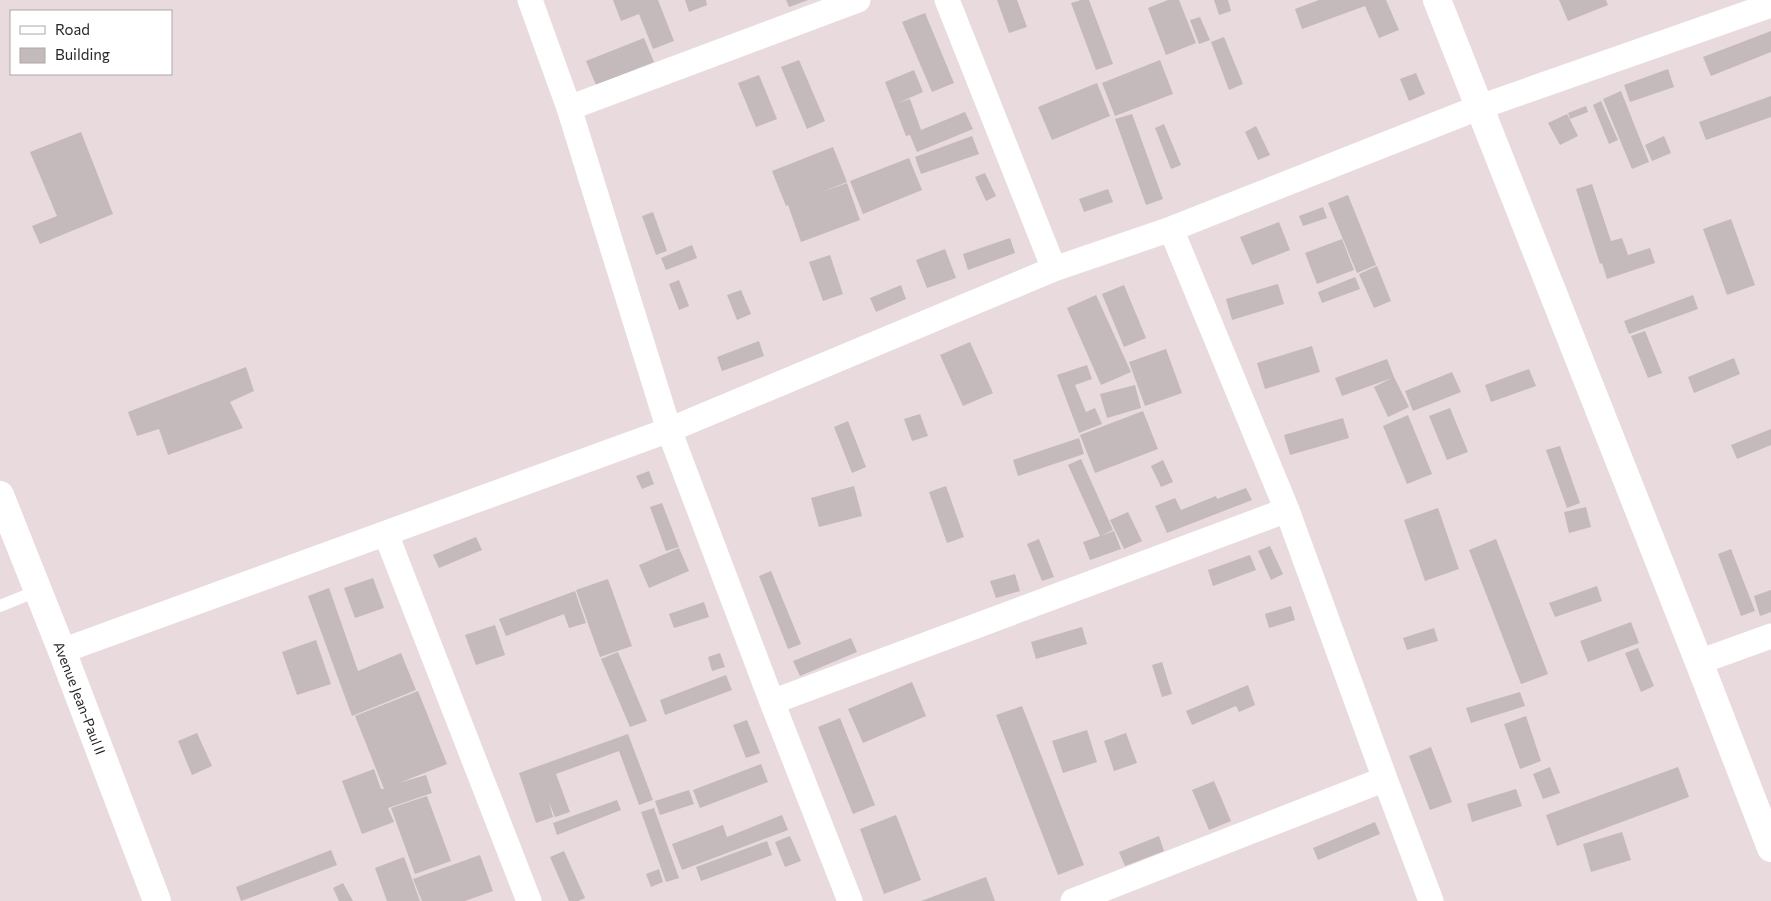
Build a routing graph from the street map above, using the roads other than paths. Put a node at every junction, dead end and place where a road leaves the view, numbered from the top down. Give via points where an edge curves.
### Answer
1 (530, 0) edge
2 (858, 0) edge
3 (947, 0) edge
4 (1437, 0) edge
5 (1771, 5) edge
6 (1480, 107) junction
7 (570, 108) junction
8 (1171, 229) junction
9 (1054, 269) junction
10 (669, 430) junction
11 (0, 495) edge
12 (1287, 510) junction
13 (386, 534) junction
14 (37, 591) junction
15 (0, 606) edge
16 (1771, 636) edge
17 (62, 652) junction
18 (1700, 662) junction
19 (772, 702) junction
20 (1385, 779) junction
21 (1771, 848) edge
22 (157, 901) edge
23 (529, 901) edge
24 (850, 901) edge
25 (1073, 901) edge
26 (1432, 901) edge

1 - 7 street
2 - 7 street
3 - 9 street
4 - 6 street
5 - 6 street
6 - 8 street
6 - 18 street
7 - 10 street
8 - 9 street
8 - 12 street
9 - 10 street
10 - 13 street
10 - 19 street
11 - 14 street, Avenue Jean-Paul II
12 - 19 street
12 - 20 street
13 - 17 street
13 - 23 street
14 - 15 lane
14 - 17 street, Avenue Jean-Paul II
16 - 18 street
17 - 22 street, Avenue Jean-Paul II
18 - 21 street
19 - 24 street
20 - 25 street
20 - 26 street

